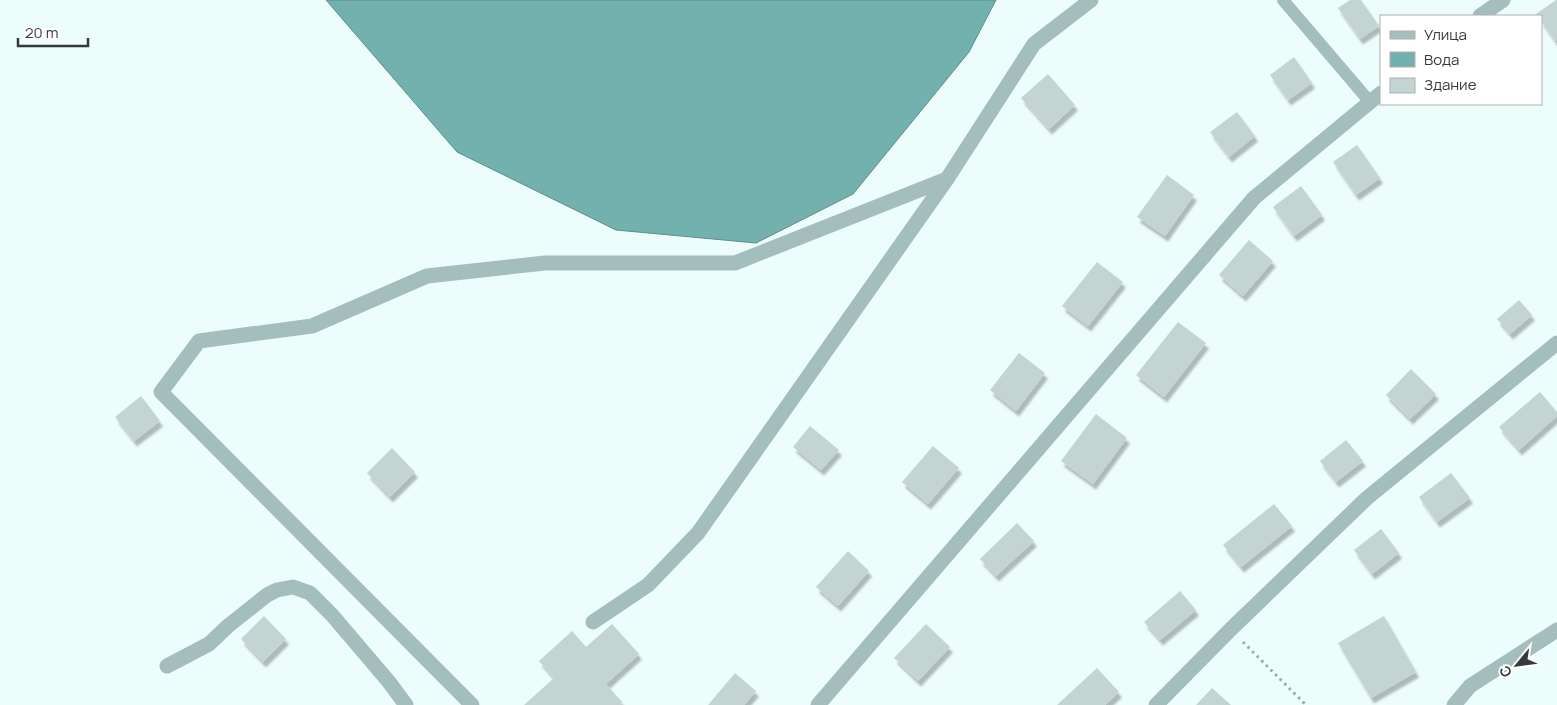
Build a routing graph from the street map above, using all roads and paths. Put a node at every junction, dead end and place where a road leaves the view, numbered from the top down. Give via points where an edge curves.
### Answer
1 (1091, 0) edge
2 (1283, 0) edge
3 (1503, 0) edge
4 (1481, 15) edge
5 (1376, 97) edge
6 (947, 179) junction
7 (1557, 343) edge
8 (593, 622) dead end
9 (1231, 629) junction
10 (1557, 630) edge
11 (167, 666) dead end
12 (406, 705) edge
13 (472, 705) edge
14 (818, 705) edge
15 (1156, 705) edge
16 (1306, 705) edge
17 (1454, 705) edge

1 - 6 street via 1034,44
2 - 5 lane
3 - 4 street
5 - 14 street via 1254,198
6 - 8 street via 698,533 648,585
6 - 13 street via 735,263 545,263 427,276 312,326 199,341 161,392
7 - 9 street via 1367,498
9 - 15 street
9 - 16 path
10 - 17 street via 1470,686
11 - 12 street via 209,644 267,595 293,587 310,593 332,615

